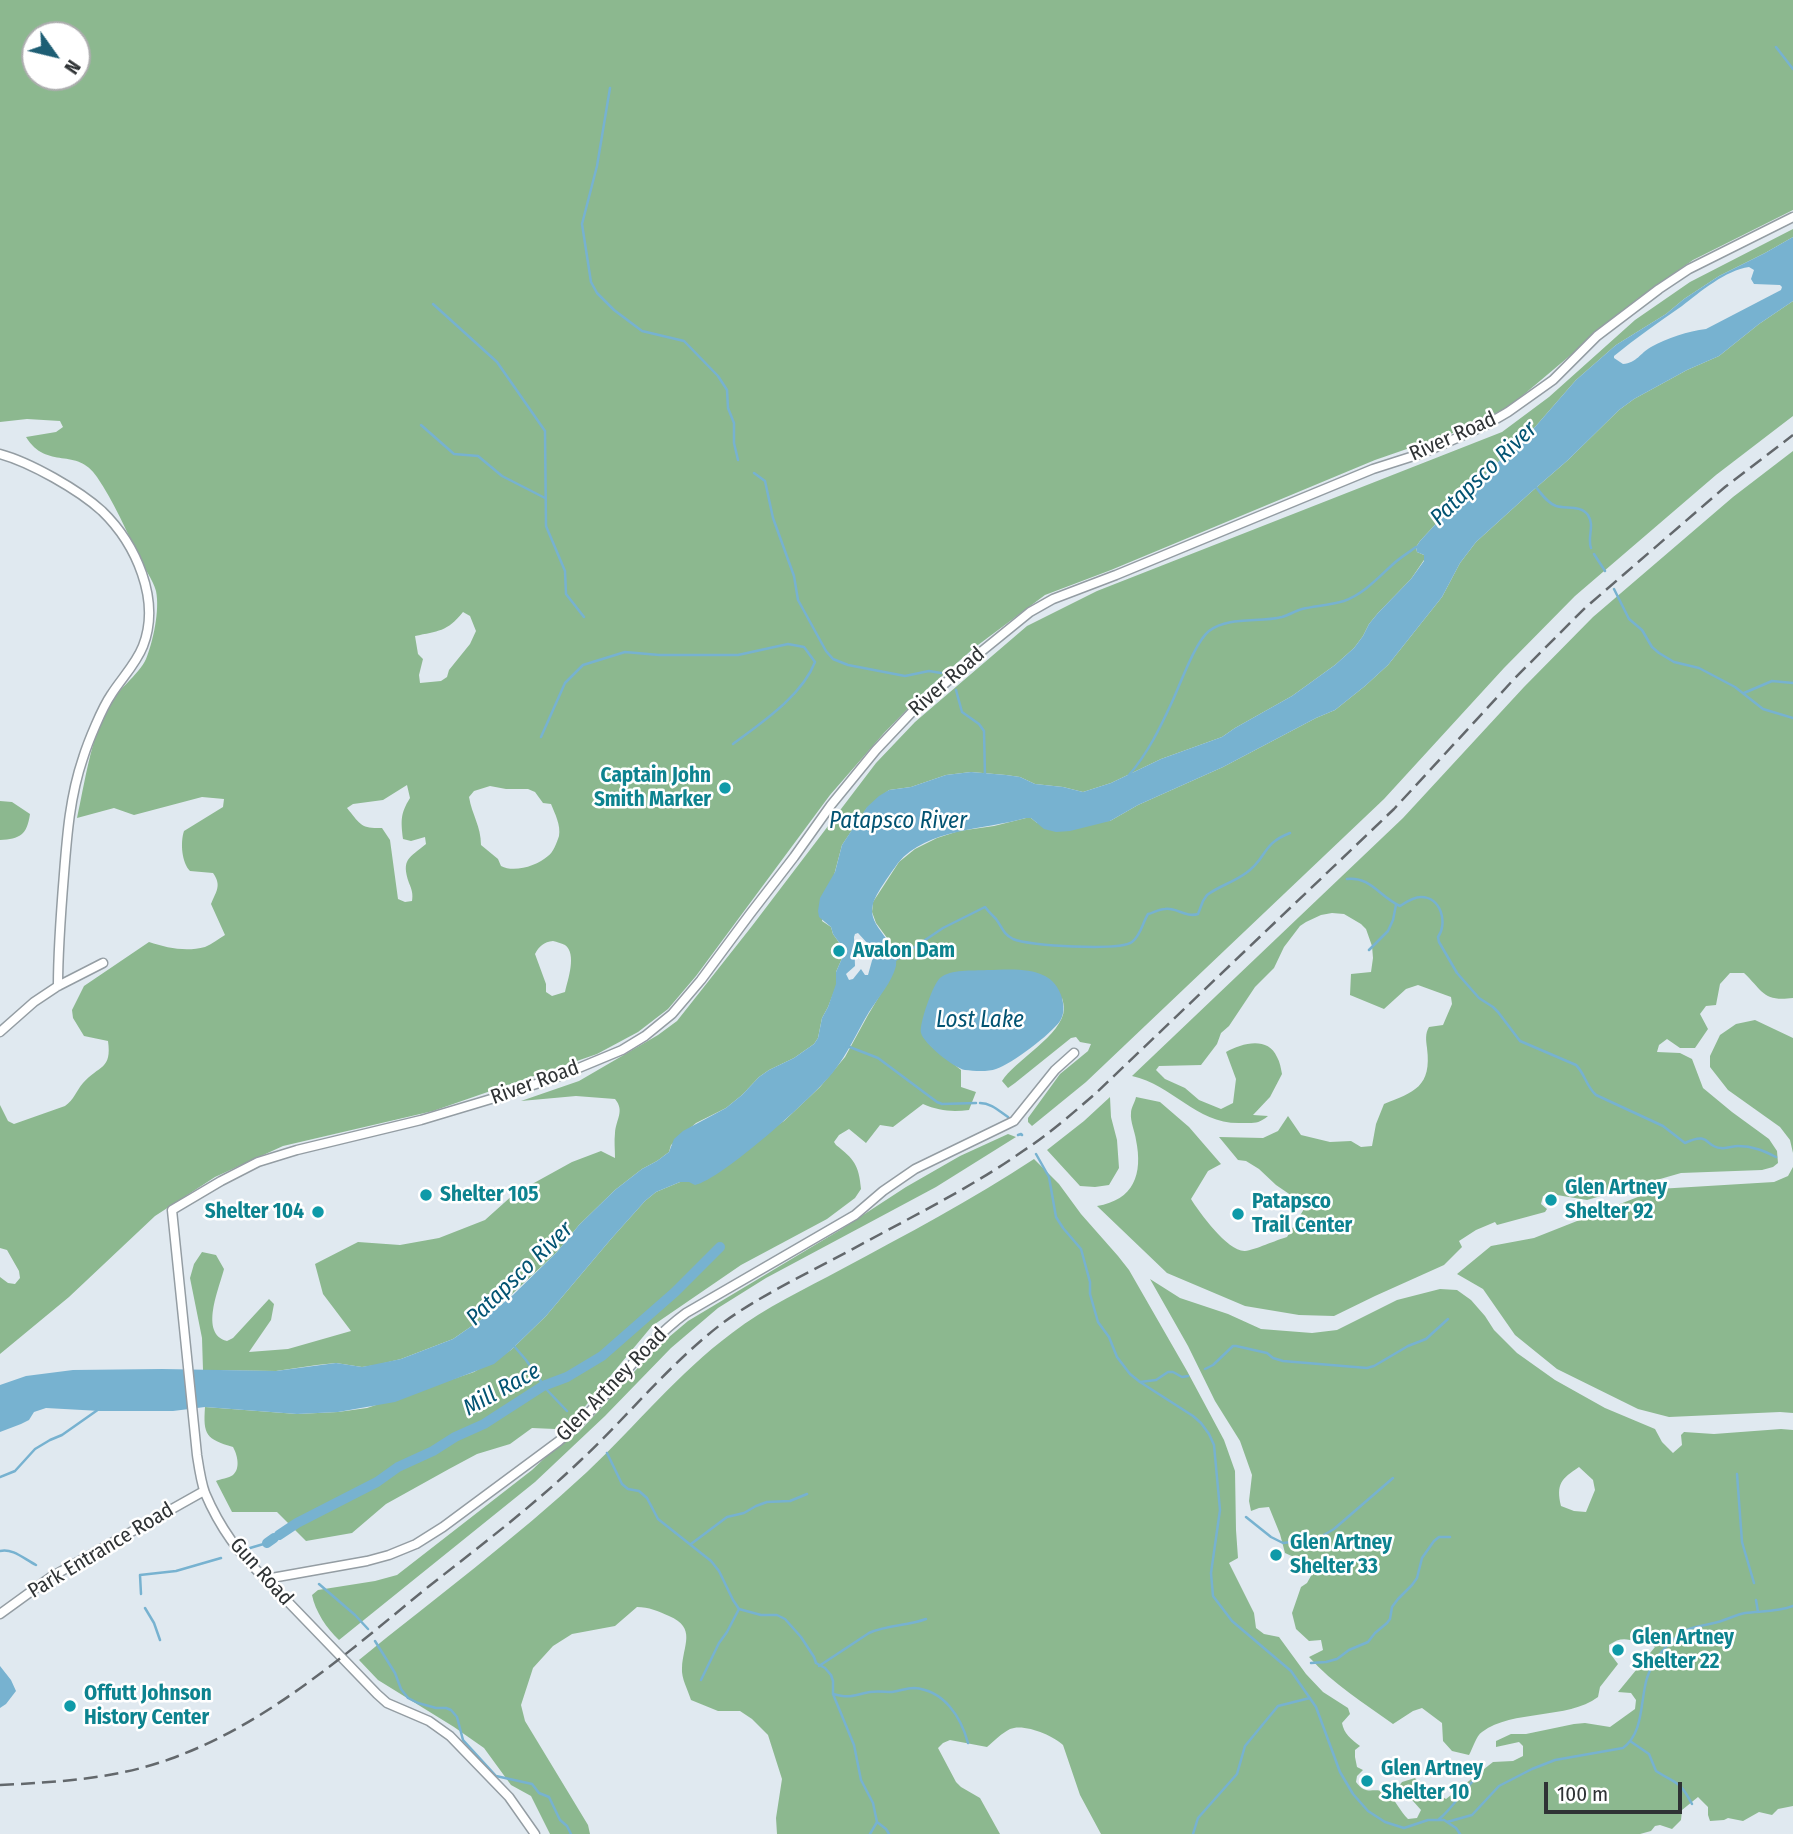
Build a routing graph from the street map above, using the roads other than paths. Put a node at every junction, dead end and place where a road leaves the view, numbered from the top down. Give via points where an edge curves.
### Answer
1 (1793, 218) edge
2 (0, 454) edge
3 (103, 963) dead end
4 (58, 986) junction
5 (0, 1032) edge
6 (1074, 1053) dead end
7 (172, 1210) joint
8 (204, 1491) junction
9 (266, 1578) junction
10 (0, 1614) edge
11 (535, 1834) edge

1 - 7 street, River Road via 1679,275 1597,337 1553,380 1484,426 1053,598 1030,612 911,713 876,750 701,980 672,1014 645,1036 622,1050 491,1100 258,1162
2 - 4 street via 47,475 103,512 134,554 149,599 150,618 142,648 108,698 75,787
3 - 4 street
4 - 5 street
6 - 9 street, Glen Artney Road via 1014,1121 915,1169 855,1215 685,1312 651,1342 577,1426 443,1527 389,1556
7 - 8 street, Gun Road via 192,1418
8 - 9 street, Gun Road via 237,1550
8 - 10 street, Park Entrance Road via 62,1570
9 - 11 street, Gun Road via 387,1703 429,1721 450,1736 509,1797

